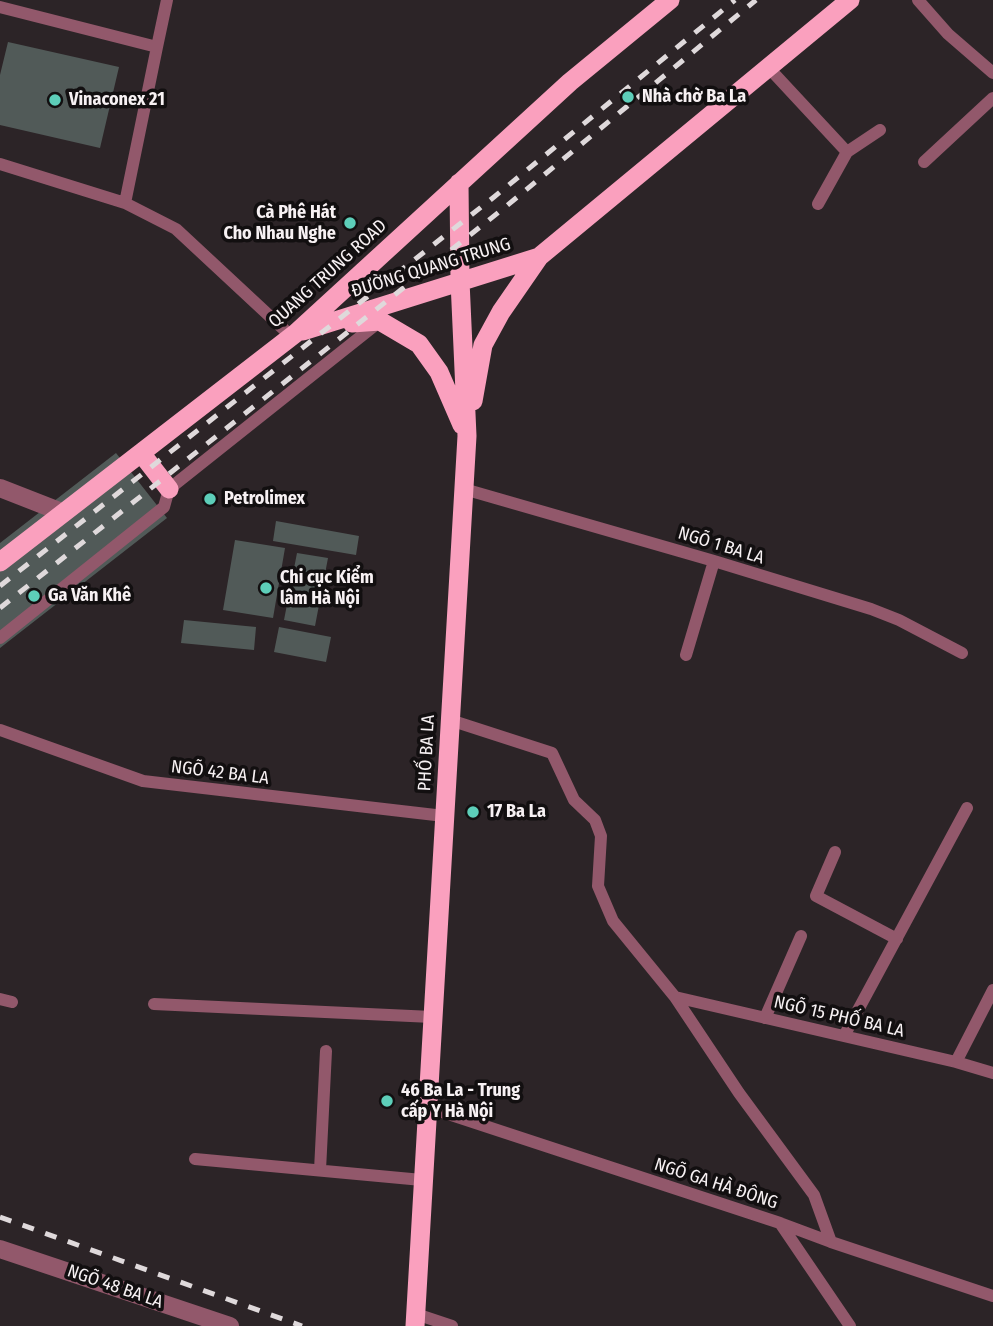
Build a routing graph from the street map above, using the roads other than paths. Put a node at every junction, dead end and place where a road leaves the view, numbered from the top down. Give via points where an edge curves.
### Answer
1 (167, 0) edge
2 (670, 0) edge
3 (850, 0) edge
4 (918, 0) edge
5 (0, 7) edge
6 (157, 47) junction
7 (768, 67) junction
8 (993, 72) edge
9 (993, 98) edge
10 (880, 130) dead end
11 (847, 152) junction
12 (924, 162) dead end
13 (0, 164) edge
14 (459, 183) junction
15 (125, 204) junction
16 (818, 204) dead end
17 (539, 257) junction
18 (460, 281) junction
19 (380, 321) junction
20 (293, 335) junction
21 (467, 436) junction
22 (141, 453) junction
23 (0, 488) edge
24 (169, 489) junction
25 (464, 489) junction
26 (64, 513) junction
27 (714, 561) junction
28 (0, 562) edge
29 (0, 638) edge
30 (962, 653) dead end
31 (687, 654) dead end
32 (450, 720) junction
33 (0, 730) edge
34 (967, 808) dead end
35 (444, 816) junction
36 (835, 852) dead end
37 (801, 936) dead end
38 (897, 939) junction
39 (993, 990) edge
40 (676, 997) junction
41 (154, 1004) dead end
42 (432, 1017) junction
43 (765, 1018) junction
44 (844, 1036) junction
45 (326, 1051) dead end
46 (956, 1062) junction
47 (993, 1073) edge
48 (427, 1107) junction
49 (195, 1159) dead end
50 (320, 1170) junction
51 (422, 1180) junction
52 (780, 1223) junction
53 (831, 1242) junction
54 (0, 1249) edge
55 (993, 1296) edge
56 (415, 1320) edge
57 (230, 1326) edge
58 (452, 1326) edge
59 (850, 1326) edge

1 - 6 lane
2 - 14 highway, QUANG TRUNG ROAD via 570,82
3 - 7 highway
4 - 8 lane via 948,34
5 - 6 lane
6 - 15 lane
7 - 11 lane
7 - 17 highway
9 - 12 lane
10 - 11 lane
11 - 16 lane
13 - 15 lane
14 - 18 highway, PHỐ BA LA
14 - 20 highway, QUANG TRUNG ROAD
15 - 20 lane via 176,229
17 - 18 highway, ĐƯỜNG QUANG TRUNG
17 - 21 highway via 483,345
18 - 20 highway, ĐƯỜNG QUANG TRUNG
18 - 21 highway, PHỐ BA LA
19 - 20 highway
19 - 21 highway via 419,344 439,372
19 - 24 lane
20 - 22 highway, QUANG TRUNG ROAD
21 - 25 highway, PHỐ BA LA
22 - 24 highway
22 - 26 highway, QUANG TRUNG ROAD
23 - 26 street
24 - 29 lane via 164,507
25 - 27 lane, NGÕ 1 BA LA
25 - 32 highway, PHỐ BA LA
26 - 28 highway, QUANG TRUNG ROAD
27 - 30 lane, NGÕ 1 BA LA via 871,609
27 - 31 lane
32 - 35 highway, PHỐ BA LA
32 - 40 lane via 552,753 574,800 595,820 601,836 598,886 613,920
33 - 35 lane, NGÕ 42 BA LA via 143,781
34 - 38 lane
35 - 42 highway, PHỐ BA LA
36 - 38 lane via 816,896
37 - 43 lane
38 - 44 lane
39 - 46 lane
40 - 43 lane, NGÕ 15 PHỐ BA LA
40 - 53 lane via 814,1195
41 - 42 lane
42 - 48 highway, PHỐ BA LA
43 - 44 lane, NGÕ 15 PHỐ BA LA
44 - 46 lane, NGÕ 15 PHỐ BA LA
45 - 50 lane
46 - 47 lane, NGÕ 15 PHỐ BA LA
48 - 51 highway, PHỐ BA LA
48 - 52 lane, NGÕ GA HÀ ĐÔNG
49 - 50 lane
50 - 51 lane
51 - 56 highway, PHỐ BA LA
52 - 53 lane, NGÕ GA HÀ ĐÔNG
52 - 59 lane
53 - 55 lane, NGÕ GA HÀ ĐÔNG
54 - 57 street, NGÕ 48 BA LA
56 - 58 lane

